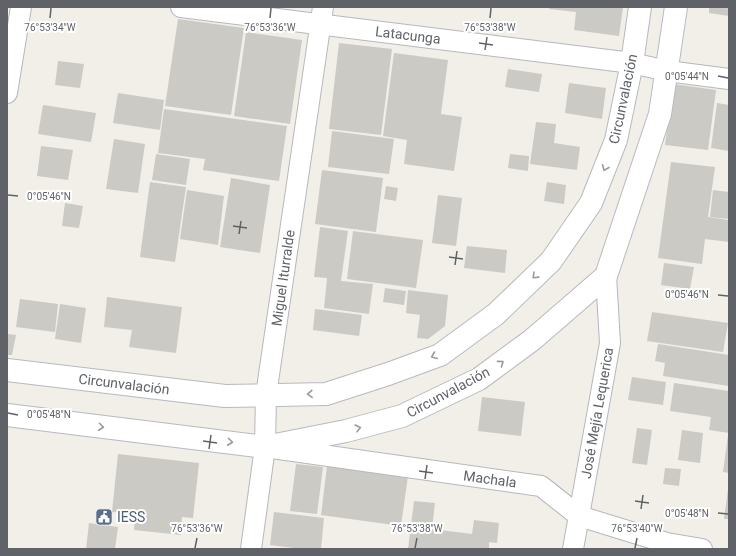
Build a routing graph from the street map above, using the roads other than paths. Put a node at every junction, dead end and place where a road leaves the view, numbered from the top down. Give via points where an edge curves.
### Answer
1 (21, 7) edge
2 (182, 7) edge
3 (640, 7) edge
4 (676, 7) edge
5 (321, 15) edge
6 (632, 63) junction
7 (667, 71) junction
8 (729, 79) edge
9 (7, 93) edge
10 (606, 276) junction
11 (7, 370) edge
12 (266, 396) junction
13 (7, 415) edge
14 (265, 447) junction
15 (579, 516) junction
16 (251, 549) edge
17 (573, 549) edge
18 (702, 549) edge

1 - 9 street
2 - 5 street, Latacunga
3 - 6 main road, Circunvalación
4 - 7 main road
5 - 6 street, Latacunga
5 - 12 street, Miguel Iturralde
6 - 7 street, Latacunga
6 -> 12 main road, Circunvalación via 616,140 591,203 551,261 496,314 440,354 388,374 326,394
7 - 8 street, Latacunga
7 - 10 main road via 660,114
14 -> 10 main road, Circunvalación via 346,431 402,416 479,379 532,340
10 - 15 street, José Mejía Lequerica via 610,343
11 - 12 main road, Circunvalación via 225,396
12 - 14 street, Miguel Iturralde
13 -> 14 main road, Circunvalación
14 - 15 street, Machala via 541,486
14 - 16 street, Miguel Iturralde
15 - 17 street, José Mejía Lequerica
15 - 18 street, Machala via 667,543

